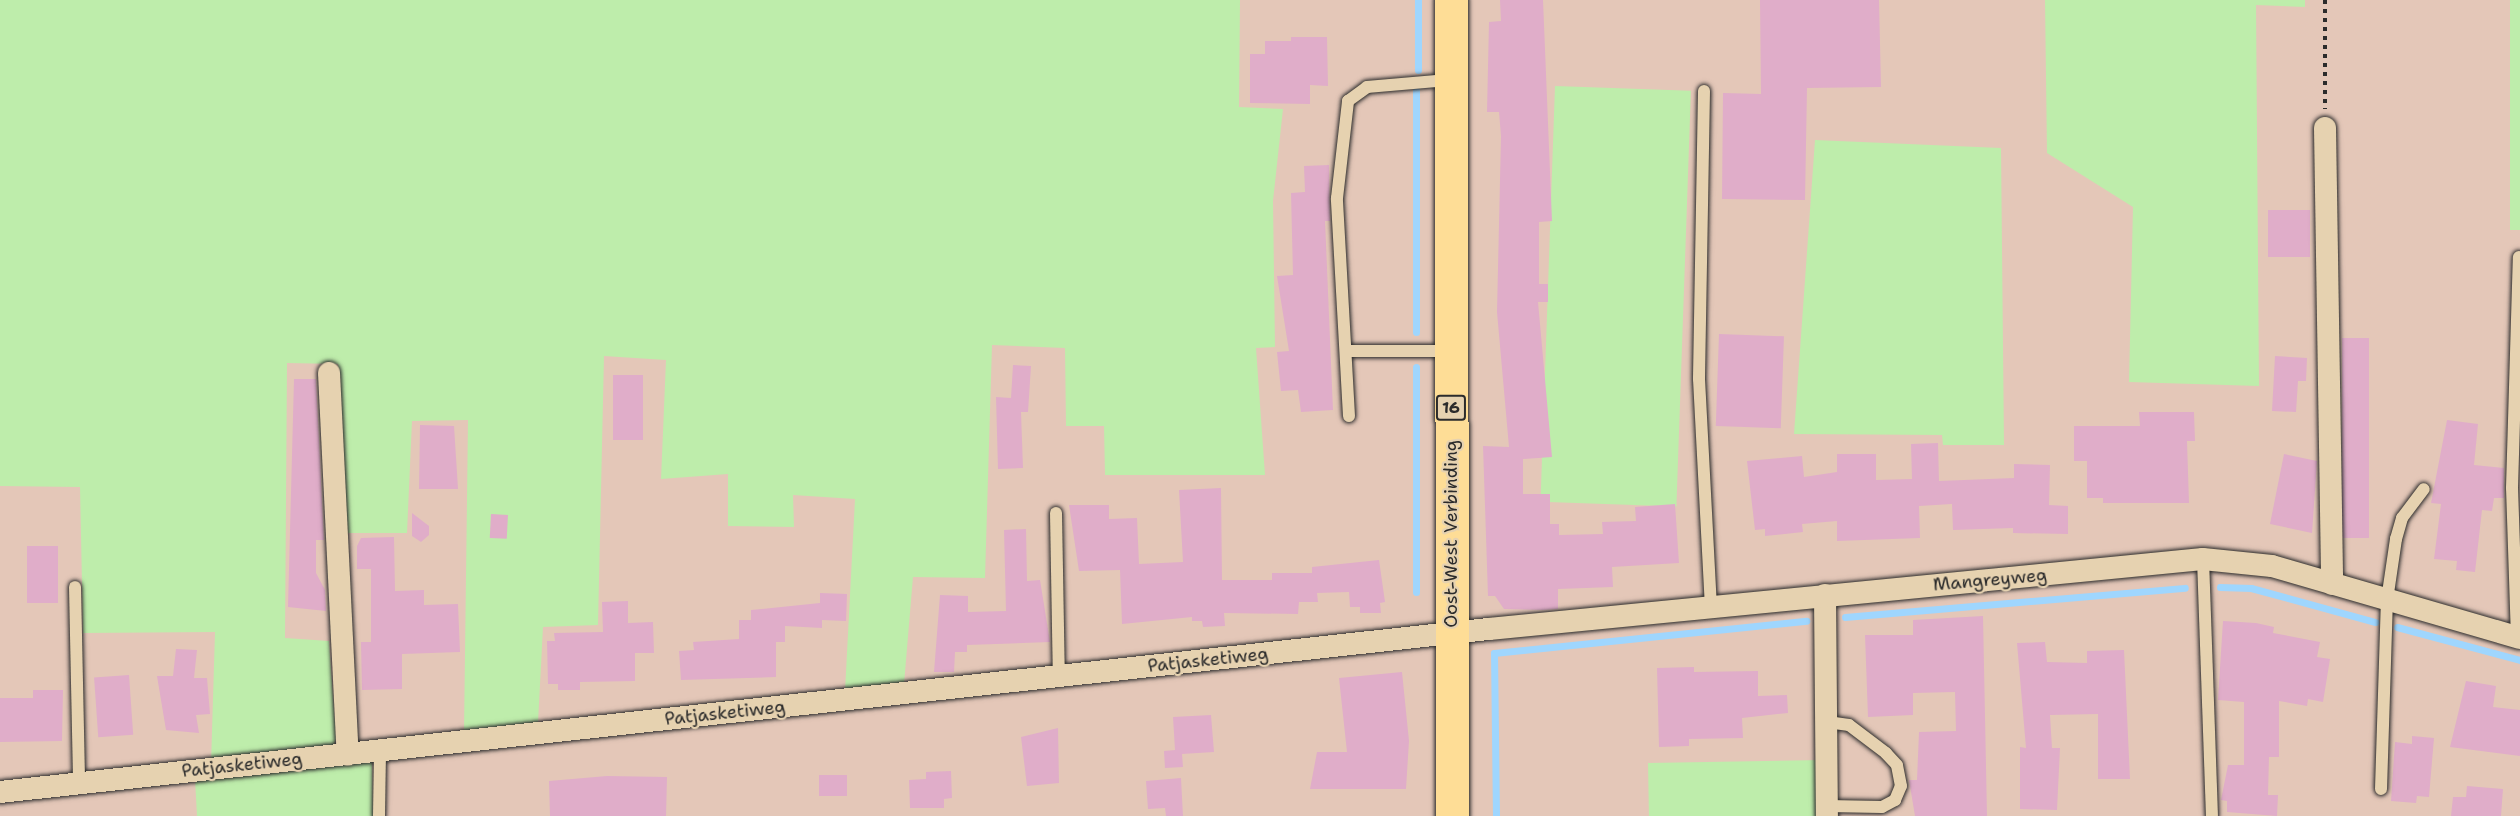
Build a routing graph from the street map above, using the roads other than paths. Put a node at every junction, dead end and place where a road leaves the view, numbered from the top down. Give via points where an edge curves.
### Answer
1 (1451, 0) edge
2 (1450, 80) junction
3 (1704, 91) dead end
4 (2325, 128) road end
5 (2519, 257) edge
6 (1346, 351) junction
7 (1451, 351) junction
8 (329, 373) dead end
9 (1348, 416) dead end
10 (2424, 489) dead end
11 (1056, 513) dead end
12 (2203, 559) junction
13 (2332, 584) junction
14 (75, 587) dead end
15 (1825, 595) junction
16 (2387, 600) junction
17 (1711, 606) junction
18 (1451, 636) junction
19 (2518, 638) edge
20 (1059, 677) junction
21 (1827, 722) junction
22 (380, 751) junction
23 (348, 755) junction
24 (79, 783) junction
25 (2381, 789) dead end
26 (0, 792) edge
27 (1827, 811) edge
28 (379, 816) edge
29 (1452, 816) edge
30 (2212, 816) edge

1 - 2 main road, Oost-West Verbinding / 16
2 - 6 lane via 1367,87 1348,101 1337,198
2 - 7 main road, Oost-West Verbinding / 16
3 - 17 lane via 1699,379
4 - 13 street
5 - 19 lane via 2512,488
6 - 7 lane
6 - 9 lane
7 - 18 main road, Oost-West Verbinding / 16
8 - 23 street
10 - 16 lane via 2402,518
11 - 20 lane
12 - 13 street, Mangreyweg via 2238,560
12 - 15 street, Mangreyweg
12 - 30 lane
13 - 16 street, Mangreyweg
14 - 24 lane
15 - 17 street, Mangreyweg
15 - 21 street
16 - 19 street, Mangreyweg
16 - 25 lane
17 - 18 street, Mangreyweg
18 - 20 street, Patjasketiweg
18 - 29 main road, Oost-West Verbinding / 16
20 - 22 street, Patjasketiweg
21 - 27 street
21 - 27 lane via 1849,725 1886,753 1897,765 1900,786 1895,800 1881,807
22 - 23 street, Patjasketiweg
22 - 28 lane
23 - 24 street, Patjasketiweg
24 - 26 street, Patjasketiweg

